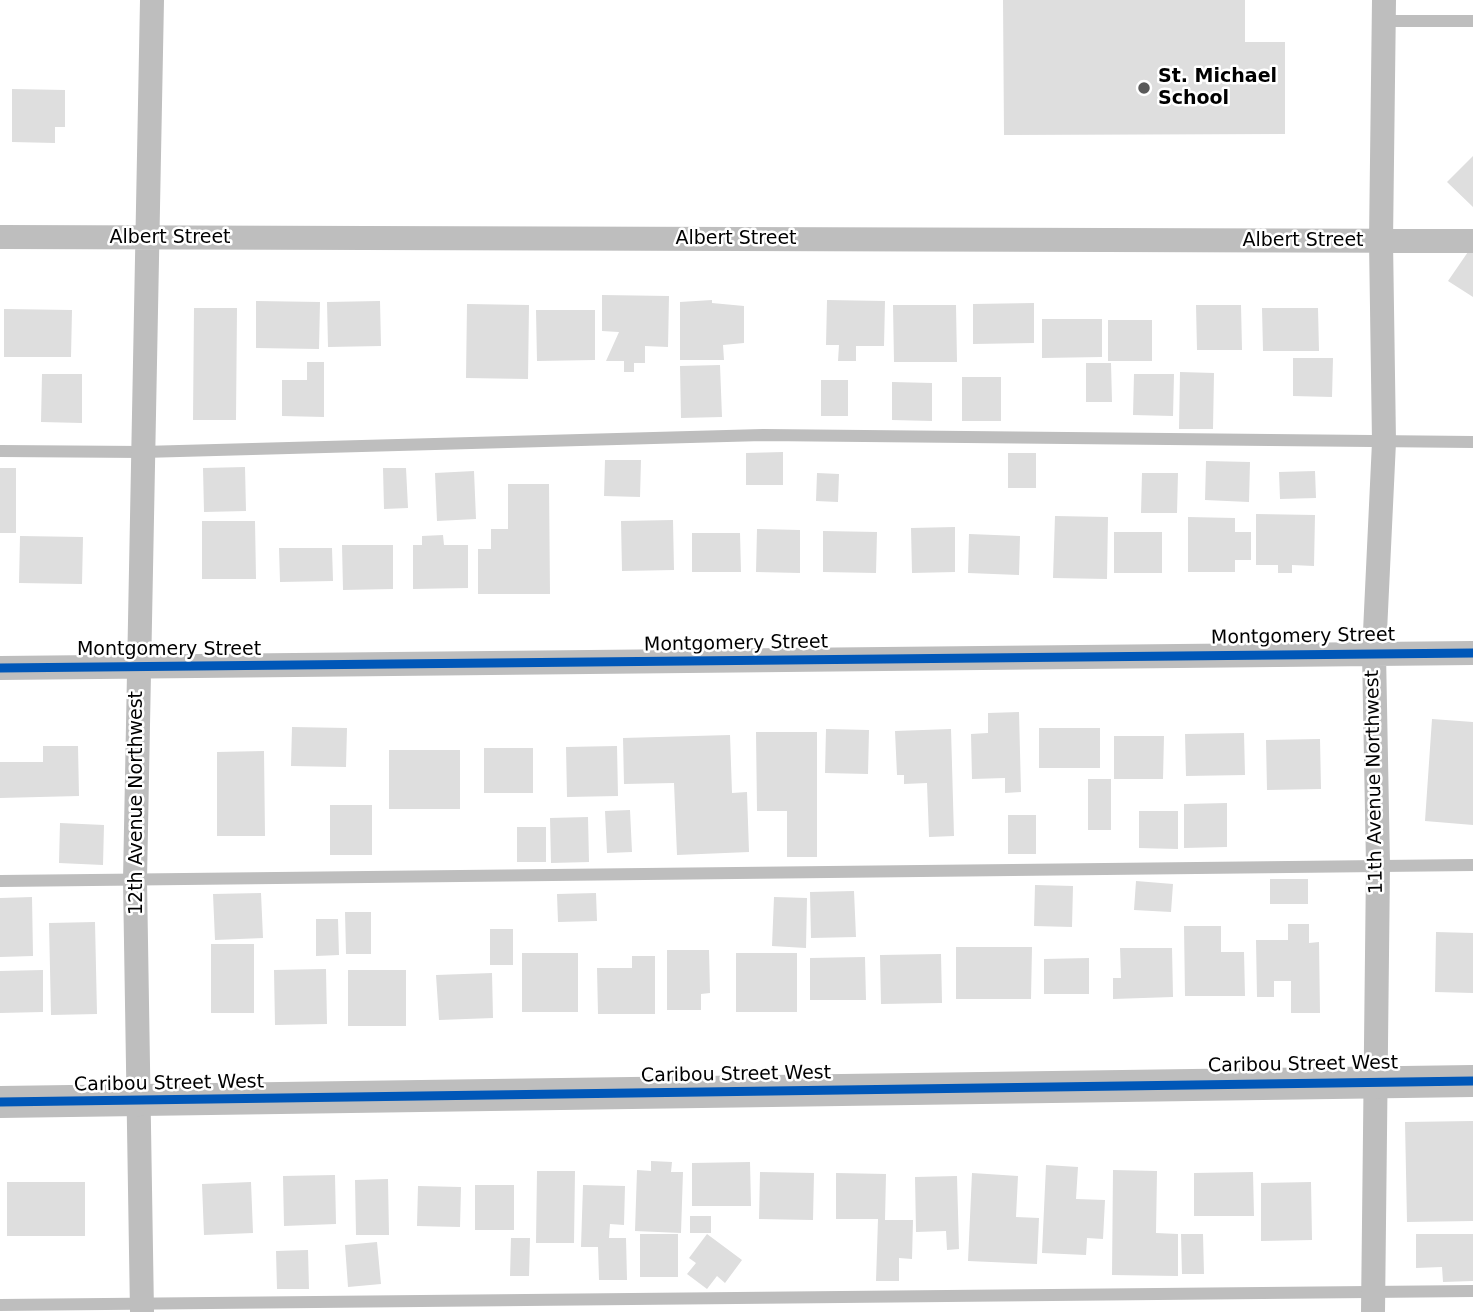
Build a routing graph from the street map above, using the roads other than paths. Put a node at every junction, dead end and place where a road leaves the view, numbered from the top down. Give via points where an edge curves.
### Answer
1 (152, 0) edge
2 (1385, 10) edge
3 (1473, 21) edge
4 (0, 237) edge
5 (149, 238) junction
6 (1381, 241) junction
7 (1473, 241) edge
8 (1384, 442) junction
9 (1473, 442) edge
10 (0, 451) edge
11 (143, 452) junction
12 (1374, 653) junction
13 (1473, 653) edge
14 (0, 668) edge
15 (138, 668) junction
16 (1378, 864) junction
17 (1473, 865) edge
18 (135, 880) junction
19 (0, 881) edge
20 (1473, 1081) edge
21 (1374, 1082) junction
22 (0, 1102) edge
23 (140, 1102) junction
24 (1473, 1291) edge
25 (1373, 1302) edge
26 (0, 1306) edge
27 (142, 1308) edge

1 - 5 street, 12th Avenue Northwest
2 - 3 lane
2 - 6 street, 11th Avenue Northwest
4 - 5 street, Albert Street
5 - 6 street, Albert Street
5 - 11 street, 12th Avenue Northwest
6 - 7 street, Albert Street
6 - 8 street, 11th Avenue Northwest
8 - 9 lane
8 - 11 lane via 763,435
8 - 12 street, 11th Avenue Northwest
10 - 11 lane
11 - 15 street, 12th Avenue Northwest
12 - 13 street, Montgomery Street
12 - 15 street, Montgomery Street
12 - 16 street, 11th Avenue Northwest
14 - 15 street, Montgomery Street
15 - 18 street, 12th Avenue Northwest
16 - 17 lane
16 - 18 lane
16 - 21 street, 11th Avenue Northwest
18 - 19 lane
18 - 23 street, 12th Avenue Northwest
20 - 21 street, Caribou Street West
21 - 23 street, Caribou Street West
21 - 25 street, 11th Avenue Northwest
22 - 23 street, Caribou Street West
23 - 27 street, 12th Avenue Northwest
24 - 25 lane
25 - 27 lane
26 - 27 lane

